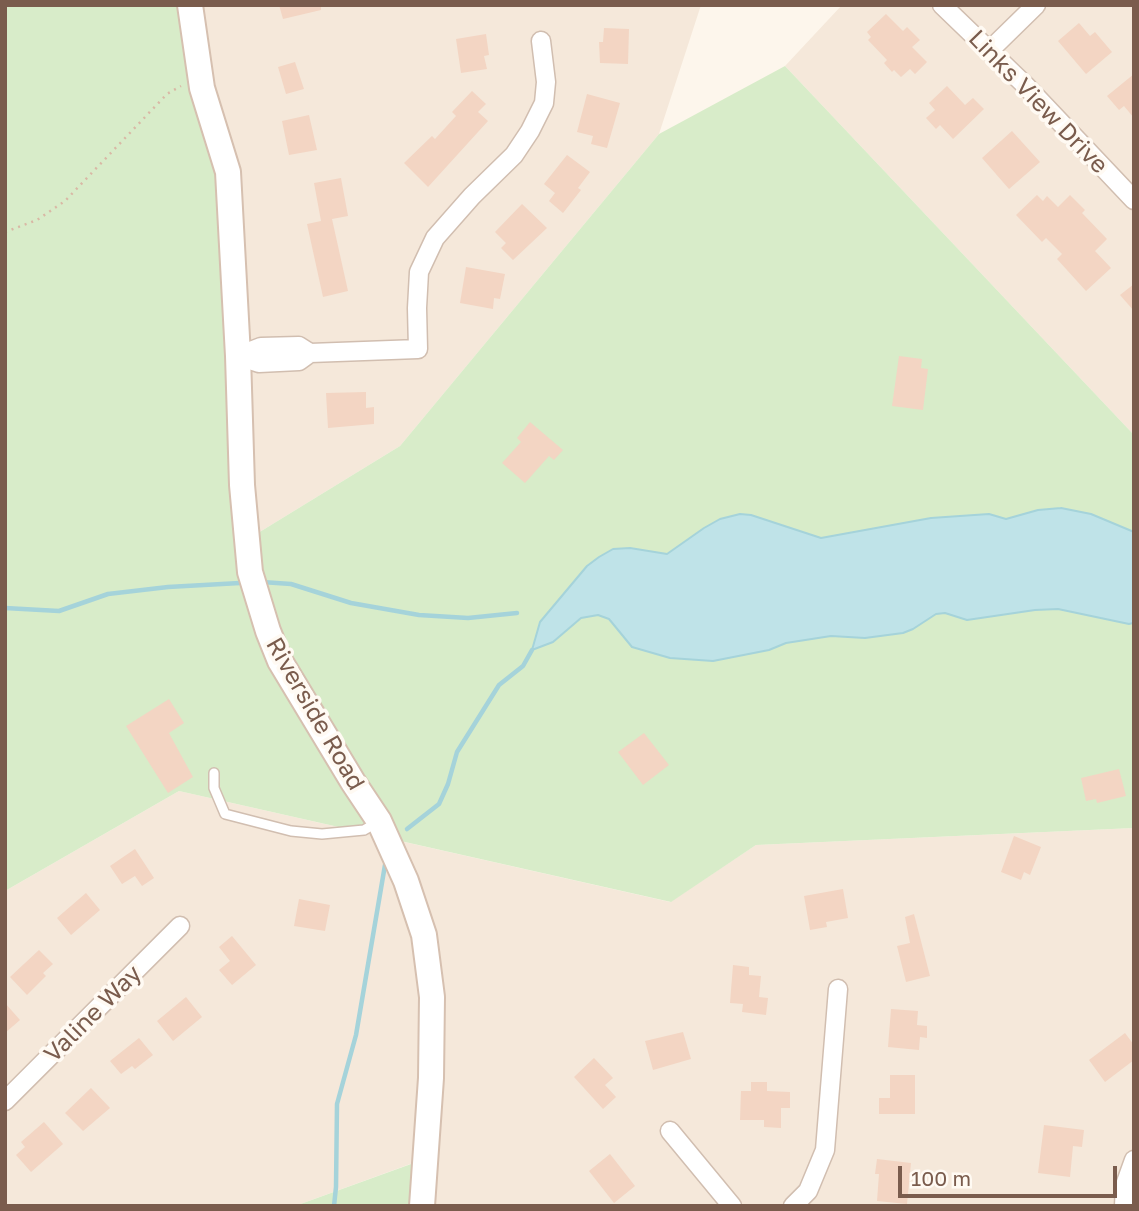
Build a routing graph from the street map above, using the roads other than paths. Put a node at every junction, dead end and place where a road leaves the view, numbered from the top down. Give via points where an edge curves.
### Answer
1 (190, 5) edge
2 (942, 5) edge
3 (1036, 5) edge
4 (541, 41) dead end
5 (990, 50) junction
6 (1134, 200) edge
7 (238, 356) junction
8 (214, 773) dead end
9 (380, 821) junction
10 (180, 926) dead end
11 (838, 989) dead end
12 (5, 1101) edge
13 (670, 1131) dead end
14 (1134, 1160) edge
15 (422, 1206) edge
16 (732, 1206) edge
17 (793, 1206) edge
18 (1124, 1206) edge

1 - 7 street, Riverside Road via 200,76 228,172
2 - 5 street, Links View Drive
3 - 5 street
4 - 7 street via 544,103 530,131 514,155 435,238 419,272 418,349 310,353 299,361 259,363
5 - 6 street, Links View Drive
7 - 9 street, Riverside Road via 250,572 268,631 280,660
8 - 9 lane via 214,788 225,814 322,834 364,830
9 - 15 street, Riverside Road via 424,935 432,998
10 - 12 street, Valine Way
11 - 17 street via 825,1150 808,1191
13 - 16 street
14 - 18 street

